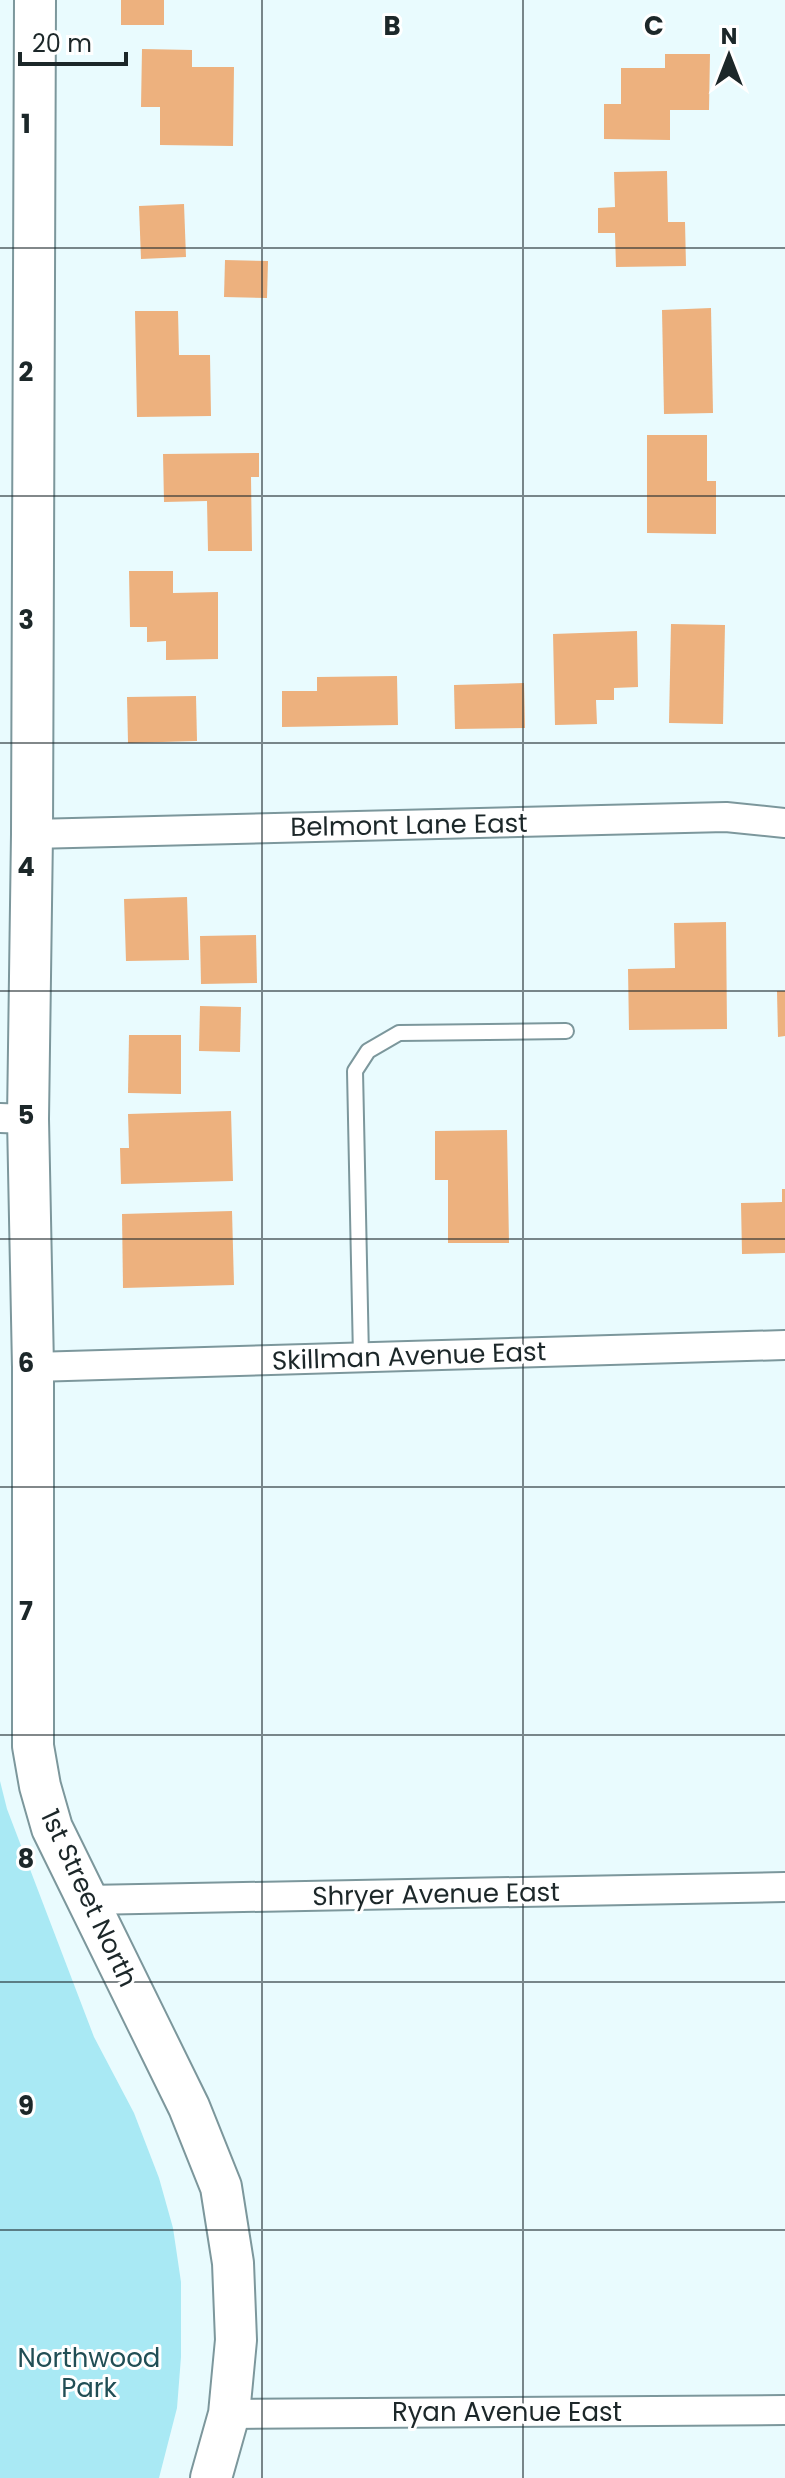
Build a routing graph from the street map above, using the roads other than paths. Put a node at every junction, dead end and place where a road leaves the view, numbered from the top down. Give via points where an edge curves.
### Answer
1 (35, 0) edge
2 (785, 823) edge
3 (32, 834) junction
4 (566, 1031) dead end
5 (14, 1119) edge
6 (785, 1345) edge
7 (361, 1357) junction
8 (33, 1367) junction
9 (785, 1887) edge
10 (87, 1900) junction
11 (785, 2410) edge
12 (229, 2414) junction
13 (211, 2478) edge

1 - 3 street, 1st Street North
2 - 3 street, Belmont Lane East via 726,817
3 - 5 street, 1st Street North
4 - 7 lane via 399,1033 368,1051 355,1071
5 - 8 street, 1st Street North
6 - 7 street, Skillman Avenue East
7 - 8 street, Skillman Avenue East
8 - 10 street, 1st Street North via 33,1746 52,1828
9 - 10 street, Shryer Avenue East
10 - 12 street, 1st Street North via 189,2107 221,2187 233,2263 236,2340
11 - 12 street, Ryan Avenue East
12 - 13 street, 1st Street North

